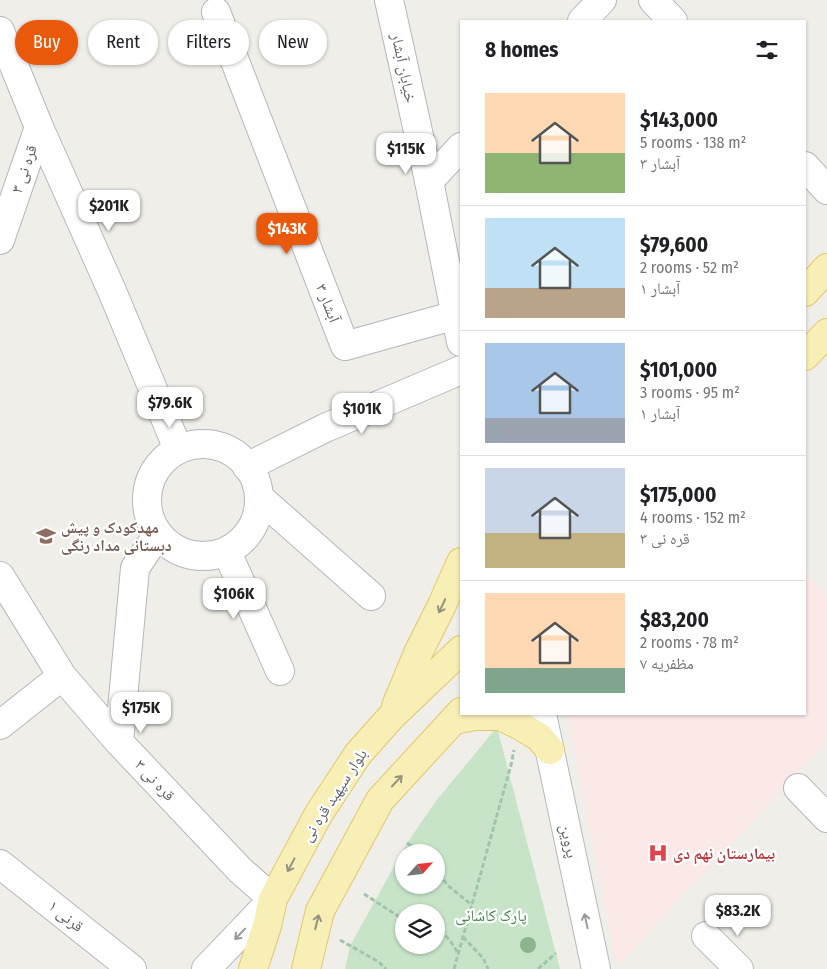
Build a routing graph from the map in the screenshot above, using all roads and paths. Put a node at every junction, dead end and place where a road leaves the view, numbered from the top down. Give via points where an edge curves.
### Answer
1 (389, 0) edge
2 (602, 0) edge
3 (653, 0) edge
4 (216, 12) dead end
5 (583, 20) edge
6 (672, 20) edge
7 (0, 31) edge
8 (39, 126) junction
9 (460, 148) edge
10 (806, 167) edge
11 (429, 181) junction
12 (827, 190) edge
13 (0, 240) edge
14 (827, 268) edge
15 (806, 291) edge
16 (456, 315) junction
17 (827, 332) edge
18 (460, 337) edge
19 (806, 355) edge
20 (460, 370) edge
21 (178, 449) junction
22 (248, 467) junction
23 (260, 498) junction
24 (158, 534) junction
25 (227, 552) junction
26 (460, 564) edge
27 (0, 576) edge
28 (371, 596) dead end
29 (460, 651) edge
30 (280, 671) dead end
31 (62, 676) junction
32 (457, 716) edge
33 (391, 717) junction
34 (538, 719) edge
35 (0, 725) edge
36 (120, 742) junction
37 (798, 788) dead end
38 (827, 818) edge
39 (0, 864) edge
40 (445, 882) edge
41 (364, 894) dead end
42 (273, 899) junction
43 (472, 905) junction
44 (395, 914) edge
45 (445, 935) edge
46 (706, 936) dead end
47 (463, 937) junction
48 (340, 940) dead end
49 (458, 953) junction
50 (556, 953) dead end
51 (454, 968) edge
52 (132, 969) edge
53 (206, 969) edge
54 (253, 969) edge
55 (306, 969) edge
56 (386, 969) edge
57 (488, 969) edge
58 (538, 969) edge
59 (596, 969) edge
60 (739, 969) edge

1 - 11 street, خیابان آبشار
2 - 5 street
3 - 6 street
4 - 16 street, آبشار ۳ via 345,346
7 - 8 street
8 - 13 street, قره نی ۳
8 - 21 street
9 - 11 street
10 - 12 street
11 - 16 street, خیابان آبشار
14 - 15 main road
16 - 18 street, خیابان آبشار
17 - 19 main road
20 - 22 street via 326,428
21 - 22 street via 200,444 222,447 241,458
21 - 24 street via 160,462 149,482 146,503 151,525
22 - 23 street
23 - 25 street via 256,520 245,539
23 - 28 street
24 - 25 street via 164,543 184,554 206,557
24 - 36 street via 135,568
25 - 30 street
26 -> 33 main road
27 - 31 street, قره نی ۳
29 - 33 main road, بلوار سپهبد قره نی
31 - 35 street
31 - 36 street, قره نی ۳
32 - 34 main road
55 -> 32 main road via 320,911 380,800
33 -> 42 main road, بلوار سپهبد قره نی via 358,754 318,815
34 - 43 path via 511,765
59 -> 34 street, پروین via 550,750
36 - 42 street, قره نی ۳ via 240,870
37 - 38 street
39 - 52 street, قرنی ۱
40 - 43 path
41 - 44 path
42 -> 53 street
42 - 54 main road, بلوار سپهبد قره نی
43 - 47 path
45 - 49 path
46 - 60 street
47 - 49 path
47 - 57 path via 483,958
48 - 56 path via 380,962
49 - 51 path
50 - 58 path

